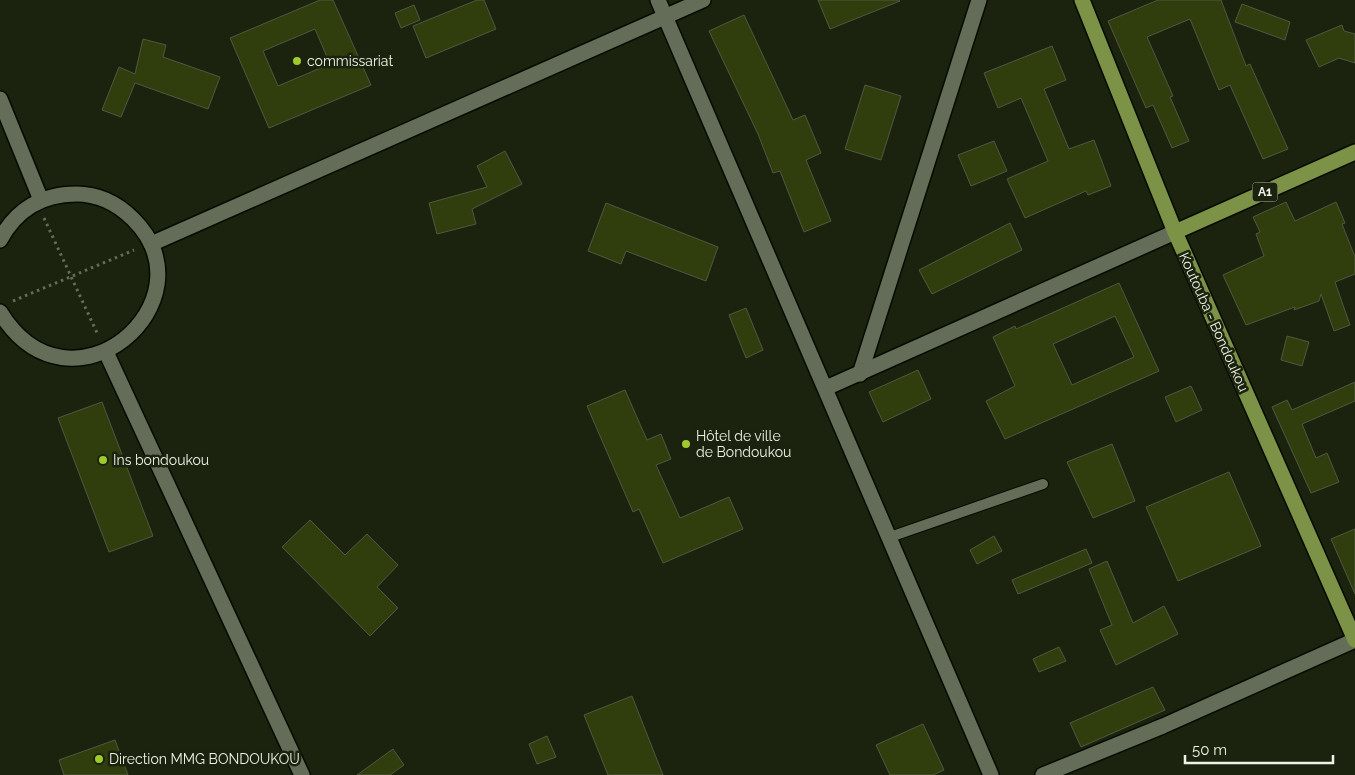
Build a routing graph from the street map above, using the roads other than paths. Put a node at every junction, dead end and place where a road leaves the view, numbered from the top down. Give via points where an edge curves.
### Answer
1 (658, 0) edge
2 (703, 0) edge
3 (979, 0) edge
4 (1082, 0) edge
5 (666, 17) junction
6 (0, 99) edge
7 (1355, 152) edge
8 (41, 200) junction
9 (1175, 232) junction
10 (0, 240) edge
11 (151, 244) junction
12 (3, 309) edge
13 (5, 329) edge
14 (106, 352) junction
15 (860, 374) junction
16 (826, 388) junction
17 (1043, 484) dead end
18 (890, 537) junction
19 (1355, 639) edge
20 (302, 775) edge
21 (991, 775) edge
22 (1043, 775) edge

1 - 5 street
2 - 5 street
3 - 15 street
4 - 9 main road, Koutouba - Bondoukou
5 - 11 street
5 - 16 street
6 - 8 street
7 - 9 main road, A1
8 - 10 street via 22,211
8 - 11 street via 62,194 84,194 105,199 140,225
9 - 15 street
9 - 19 main road, Koutouba - Bondoukou
11 - 14 street via 156,286 151,307 130,336
12 - 13 street
13 - 14 street via 53,355 71,358
14 - 20 street
15 - 16 street
16 - 18 street
17 - 18 lane
18 - 21 street
19 - 22 street via 1163,726

